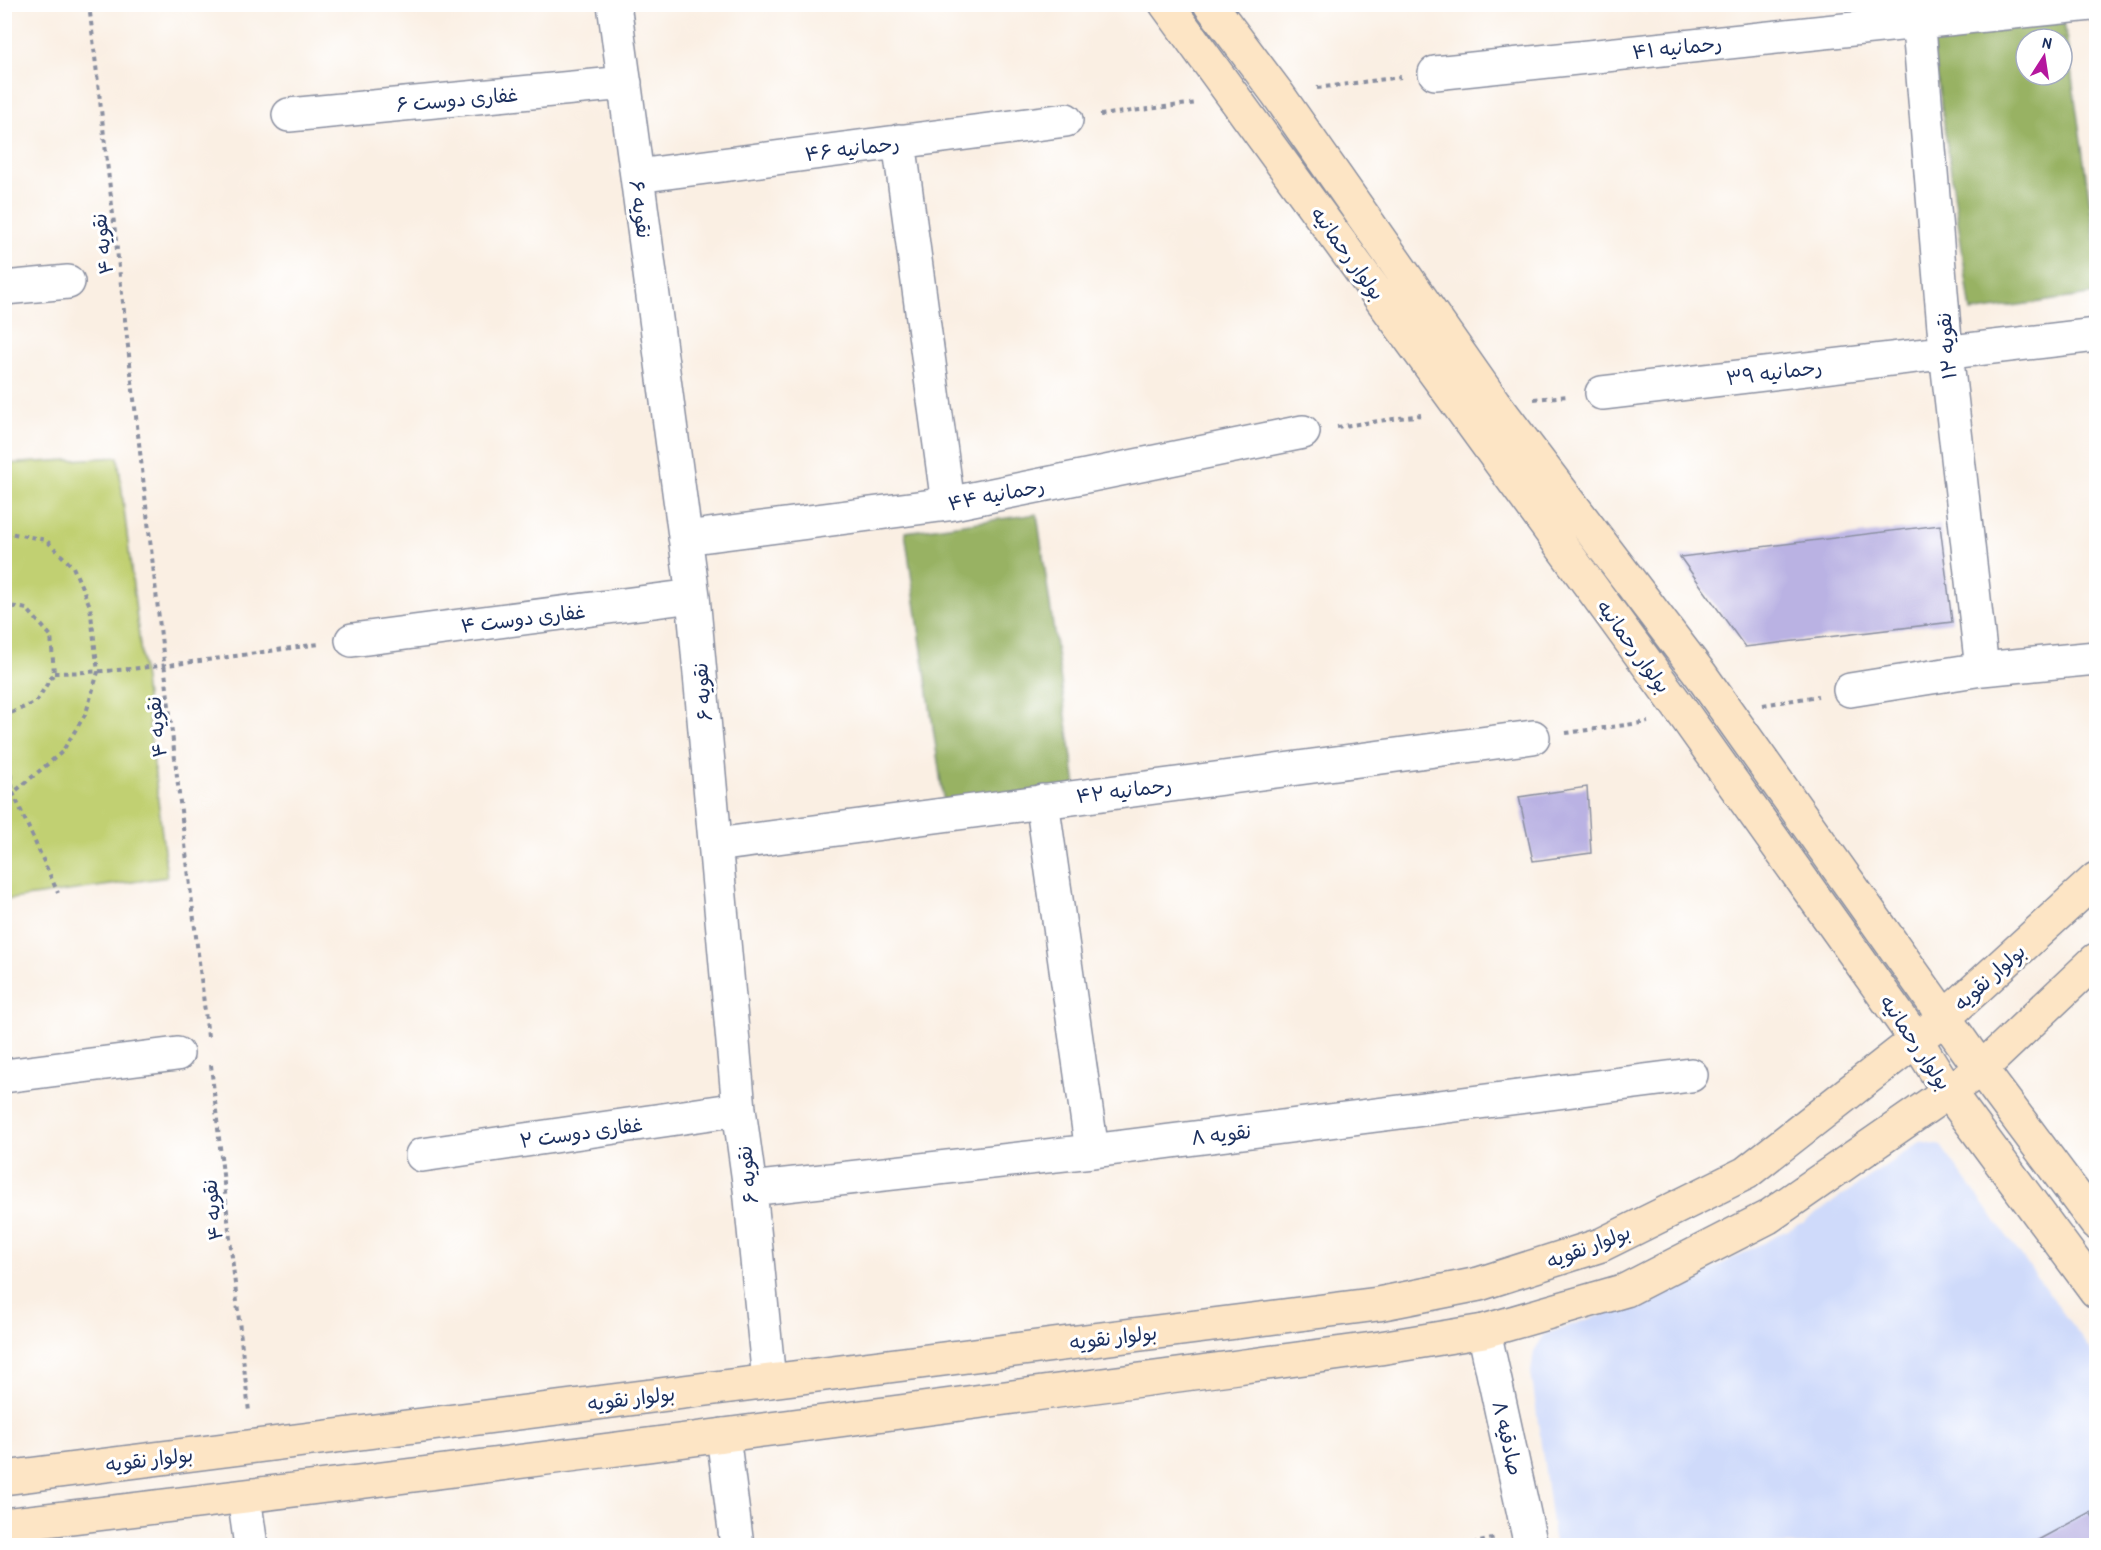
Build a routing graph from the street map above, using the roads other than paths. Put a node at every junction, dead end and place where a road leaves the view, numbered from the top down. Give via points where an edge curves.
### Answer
1 (614, 4) edge
2 (1166, 4) edge
3 (1210, 4) edge
4 (2091, 4) edge
5 (1918, 13) edge
6 (1435, 73) road end
7 (625, 83) junction
8 (289, 115) dead end
9 (1066, 120) road end
10 (899, 141) junction
11 (637, 176) junction
12 (68, 282) dead end
13 (4, 288) edge
14 (2097, 335) edge
15 (1946, 352) junction
16 (1602, 393) road end
17 (1303, 432) road end
18 (948, 504) junction
19 (685, 538) junction
20 (693, 596) junction
21 (352, 640) road end
22 (2097, 658) edge
23 (1982, 669) junction
24 (1850, 690) road end
25 (1533, 737) road end
26 (1042, 801) junction
27 (716, 845) junction
28 (2097, 879) edge
29 (2097, 960) edge
30 (1944, 1018) junction
31 (1916, 1040) junction
32 (177, 1054) dead end
33 (1980, 1069) junction
34 (1691, 1075) dead end
35 (4, 1076) edge
36 (1948, 1091) junction
37 (739, 1109) junction
38 (1092, 1151) junction
39 (422, 1155) dead end
40 (750, 1189) junction
41 (2097, 1223) edge
42 (2097, 1291) edge
43 (1484, 1332) junction
44 (769, 1381) junction
45 (723, 1435) junction
46 (4, 1478) edge
47 (244, 1497) junction
48 (4, 1525) edge
49 (251, 1545) edge
50 (736, 1545) edge
51 (1531, 1545) edge

1 - 7 street, نقویه ۶
2 - 31 main road, بولوار رحمانیه via 1686,717
3 - 30 main road, بولوار رحمانیه via 1277,93 1494,404 1727,712
4 - 5 street, رحمانیه ۴۱
5 - 6 street, رحمانیه ۴۱
5 - 15 street, نقویه ۱۲
7 - 8 street, غفاری دوست ۶
7 - 11 street, نقویه ۶
9 - 10 street, رحمانیه ۴۶
10 - 11 street, رحمانیه ۴۶
10 - 18 street
11 - 19 street, نقویه ۶
12 - 13 street
14 - 15 street, رحمانیه ۳۹
15 - 16 street, رحمانیه ۳۹
15 - 23 street, نقویه ۱۲
17 - 18 street, رحمانیه ۴۴
18 - 19 street, رحمانیه ۴۴
19 - 20 street, نقویه ۶
20 - 21 street, غفاری دوست ۴
20 - 27 street, نقویه ۶
22 - 23 street
23 - 24 street
25 - 26 street, رحمانیه ۴۲
26 - 27 street, رحمانیه ۴۲
26 - 38 street
27 - 37 street, نقویه ۶
28 - 30 main road, بولوار نقویه
29 - 33 main road
30 - 31 main road, بولوار نقویه
30 - 33 main road, بولوار رحمانیه
31 - 36 main road, بولوار رحمانیه
31 - 44 main road, بولوار نقویه via 1746,1173 1601,1245 1479,1284 1378,1304
32 - 35 street
33 - 36 main road
33 - 41 main road, بولوار رحمانیه
34 - 38 street, نقویه ۸
36 - 42 main road, بولوار رحمانیه
36 - 43 main road via 1758,1222 1626,1290
37 - 39 street, غفاری دوست ۲
37 - 40 street, نقویه ۶
38 - 40 street, نقویه ۸
40 - 44 street, نقویه ۶
43 - 45 main road
43 - 51 street, صادقیه ۸
44 - 46 main road, بولوار نقویه
45 - 47 main road
45 - 50 street
47 - 48 main road
47 - 49 street

